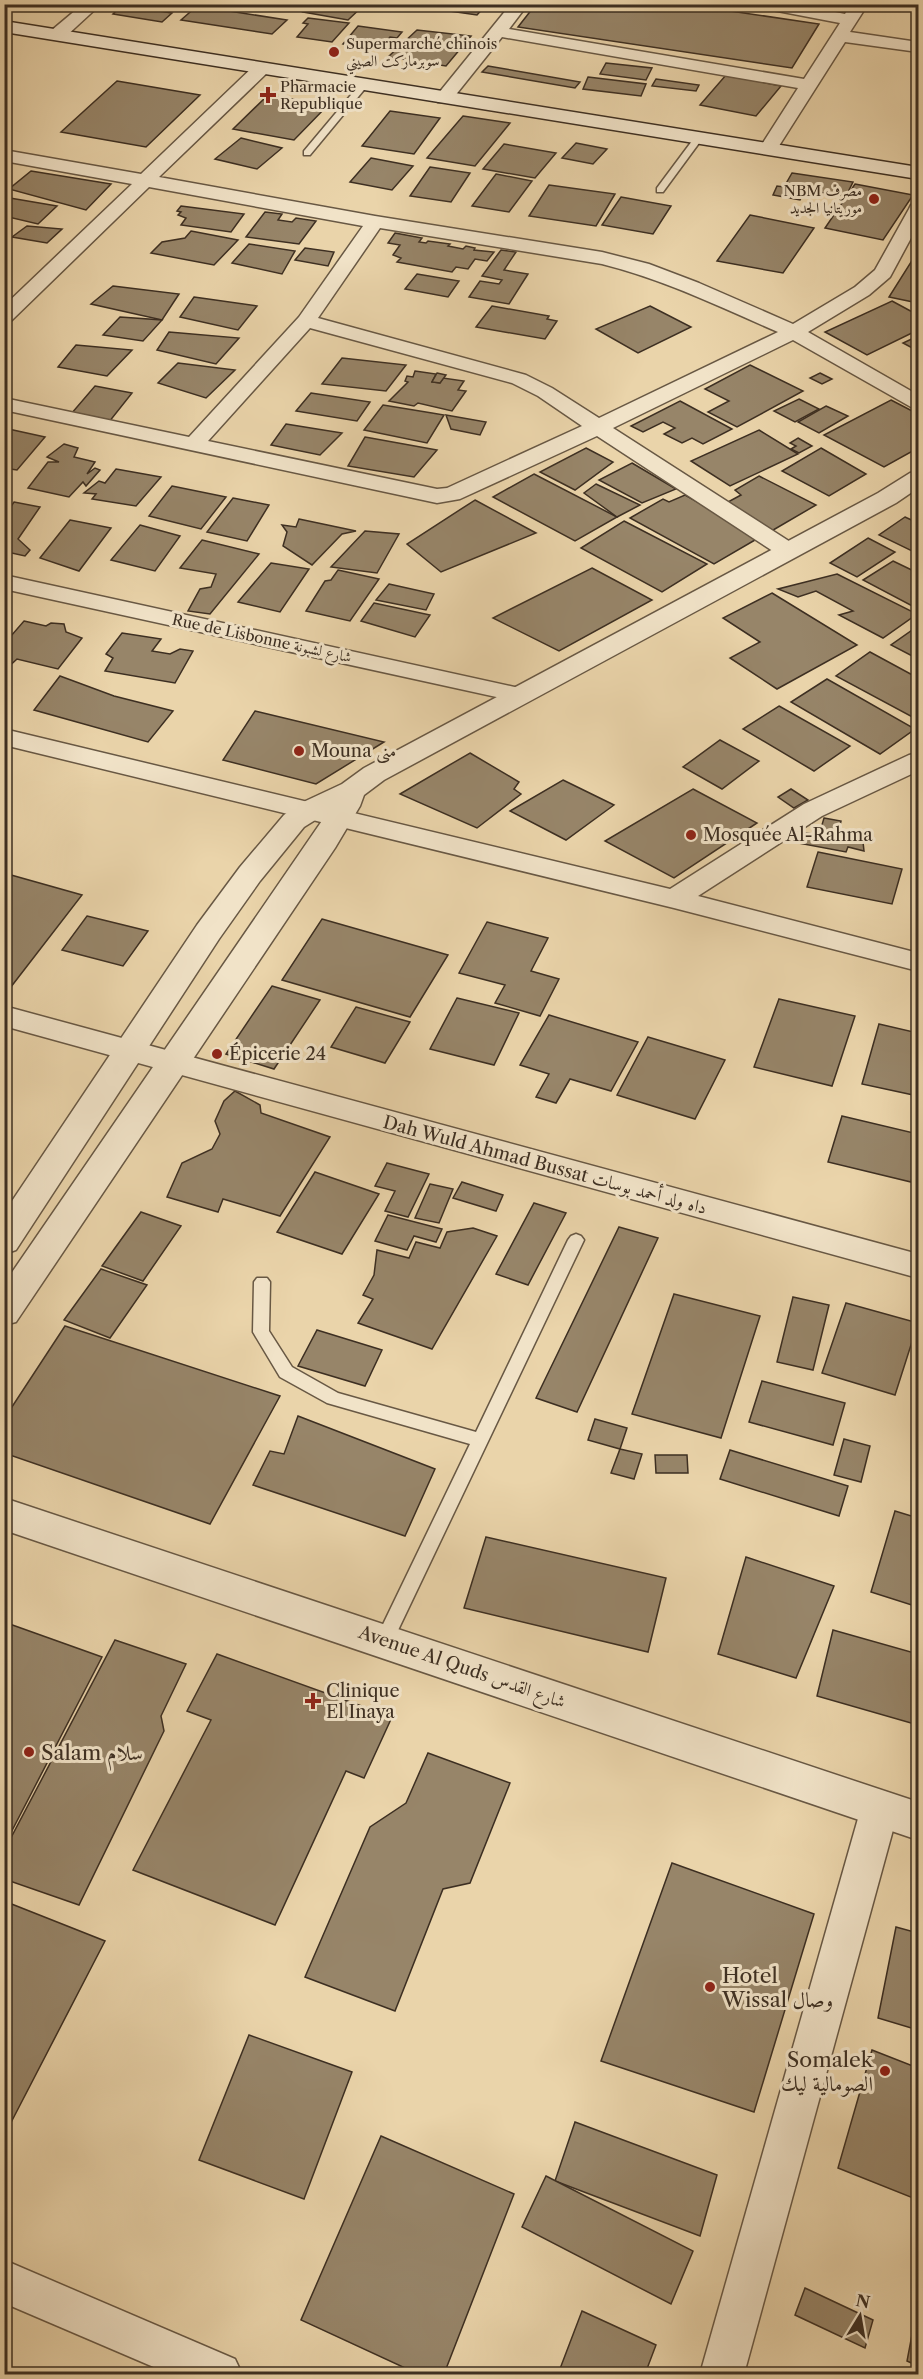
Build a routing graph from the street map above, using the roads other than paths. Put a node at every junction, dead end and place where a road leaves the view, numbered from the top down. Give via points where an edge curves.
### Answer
1 (93, 4) edge
2 (520, 4) edge
3 (767, 4) edge
4 (860, 4) edge
5 (851, 20) junction
6 (4, 26) edge
7 (499, 32) junction
8 (58, 34) junction
9 (840, 36) junction
10 (918, 47) edge
11 (262, 68) junction
12 (364, 85) junction
13 (808, 85) junction
14 (444, 98) junction
15 (698, 139) junction
16 (768, 148) junction
17 (308, 153) dead end
18 (4, 155) edge
19 (918, 173) edge
20 (146, 179) junction
21 (660, 190) dead end
22 (918, 209) edge
23 (375, 222) junction
24 (4, 317) edge
25 (306, 321) junction
26 (794, 332) junction
27 (918, 403) edge
28 (4, 404) edge
29 (598, 427) junction
30 (194, 444) junction
31 (918, 478) edge
32 (787, 550) junction
33 (4, 582) edge
34 (519, 695) junction
35 (4, 737) edge
36 (918, 761) edge
37 (352, 790) junction
38 (307, 811) junction
39 (338, 818) junction
40 (674, 899) junction
41 (918, 962) edge
42 (4, 1017) edge
43 (130, 1050) junction
44 (172, 1063) junction
45 (576, 1240) dead end
46 (4, 1241) edge
47 (918, 1266) edge
48 (261, 1282) dead end
49 (4, 1312) edge
50 (481, 1440) junction
51 (4, 1514) edge
52 (384, 1641) junction
53 (880, 1808) junction
54 (918, 1821) edge
55 (4, 2281) edge
56 (220, 2374) edge
57 (722, 2374) edge

1 - 8 street
2 - 7 street
3 - 5 street
4 - 5 street
5 - 9 street
6 - 8 street
7 - 13 street
7 - 14 street
8 - 11 street
9 - 10 street
9 - 13 street
11 - 12 street
11 - 20 street
12 - 14 street
12 - 17 lane
13 - 16 street
14 - 15 street
15 - 16 street
15 - 21 lane
16 - 19 street
18 - 20 street
20 - 23 street
20 - 24 street
22 - 26 street via 883,273 862,291
23 - 25 street
23 - 26 street via 602,258 642,268
25 - 29 street via 519,379
25 - 30 street
26 - 27 street
26 - 29 street
28 - 30 street
29 - 30 street via 452,494 437,496
29 - 32 street
31 - 32 street
32 - 34 street
33 - 34 street, Rue de Lisbonne شارع لشبونة
34 - 37 street via 374,774
35 - 38 street
36 - 40 street via 813,810
37 - 38 street
37 - 39 street
38 - 39 street
38 - 43 street via 283,833 250,874
39 - 40 street
39 - 44 street
40 - 41 street
42 - 43 street, Dah Wuld Ahmad Bussat داه ولد أحمد بوسات
43 - 44 street, Dah Wuld Ahmad Bussat داه ولد أحمد بوسات
43 - 46 street
44 - 47 street, Dah Wuld Ahmad Bussat داه ولد أحمد بوسات
44 - 49 street
45 - 50 lane
48 - 50 lane via 261,1332 286,1372 333,1398
50 - 52 lane
51 - 52 street, Avenue Al Quds شارع القدس
52 - 53 street, Avenue Al Quds شارع القدس
53 - 54 street, Avenue Al Quds شارع القدس
53 - 57 street
55 - 56 street

